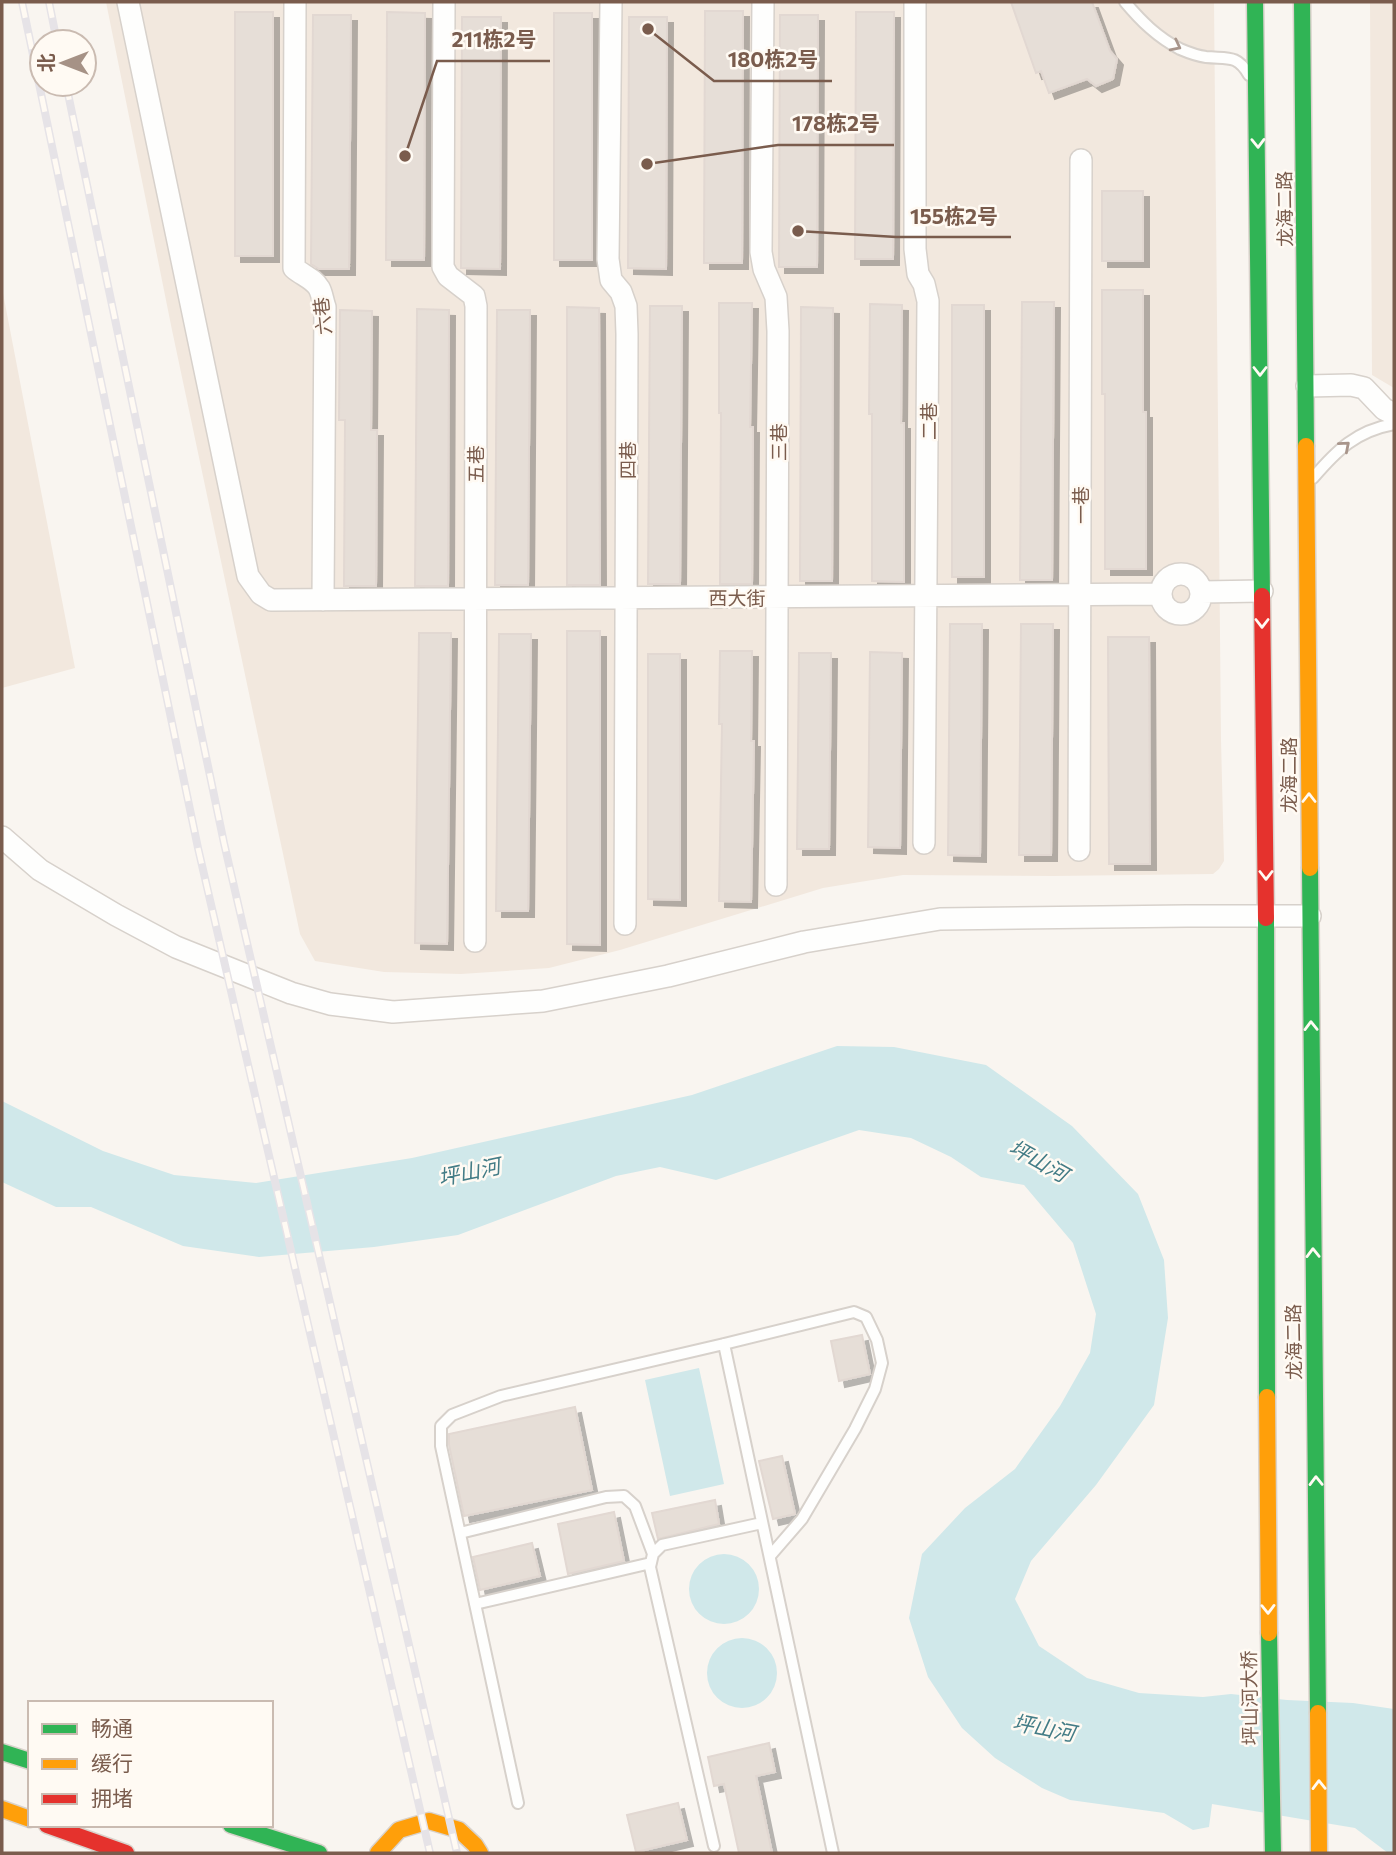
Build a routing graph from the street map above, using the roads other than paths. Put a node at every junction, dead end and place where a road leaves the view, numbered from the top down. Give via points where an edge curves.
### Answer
1 (128, 2) edge
2 (295, 2) edge
3 (444, 2) edge
4 (611, 2) edge
5 (763, 2) edge
6 (915, 2) edge
7 (1125, 2) edge
8 (1255, 2) edge
9 (1302, 2) edge
10 (1257, 95) junction
11 (1081, 160) dead end
12 (1307, 386) junction
13 (1394, 414) edge
14 (1394, 424) edge
15 (1307, 485) junction
16 (1262, 591) junction
17 (1080, 595) junction
18 (926, 596) junction
19 (777, 597) junction
20 (626, 598) junction
21 (475, 599) junction
22 (318, 600) junction
23 (2, 837) edge
24 (924, 843) dead end
25 (1079, 850) dead end
26 (776, 885) dead end
27 (1266, 916) junction
28 (1310, 916) junction
29 (625, 924) dead end
30 (475, 941) dead end
31 (724, 1344) junction
32 (762, 1523) junction
33 (460, 1533) junction
34 (1267, 1541) joint
35 (770, 1556) junction
36 (652, 1558) junction
37 (475, 1604) junction
38 (2, 1752) edge
39 (28, 1760) edge
40 (517, 1803) dead end
41 (2, 1809) edge
42 (28, 1818) edge
43 (53, 1827) edge
44 (237, 1827) edge
45 (714, 1846) dead end
46 (126, 1853) edge
47 (318, 1853) edge
48 (378, 1853) edge
49 (480, 1853) edge
50 (833, 1853) edge
51 (1273, 1853) edge
52 (1319, 1853) edge

1 - 22 street, 西大街 via 248,576 271,600
2 - 22 street, 六巷 via 294,268 319,288 325,307
3 - 21 street, 五巷 via 443,267 474,296 476,306
4 - 20 street, 四巷 via 608,259 611,280 626,306
5 - 19 street, 三巷 via 761,252 776,297 778,331
6 - 18 street, 二巷 via 915,249 918,274 929,301
7 -> 10 lane via 1157,36 1182,50 1236,60 1247,71
8 - 10 main road, 龙海二路
9 - 12 main road, 龙海二路
10 -> 16 main road, 龙海二路
11 - 17 street, 一巷
12 - 13 street via 1364,388
12 - 15 main road, 龙海二路
15 -> 14 lane via 1353,438
28 -> 15 main road, 龙海二路
16 - 17 street, 西大街 via 1201,592 1194,579 1182,573 1165,581 1160,594
16 -> 27 main road, 龙海二路
17 - 18 street, 西大街
17 - 25 street, 一巷
18 - 19 street, 西大街
18 - 24 street, 二巷
19 - 20 street, 西大街
19 - 26 street, 三巷
20 - 21 street, 西大街
20 - 29 street, 四巷
21 - 22 street, 西大街
21 - 30 street, 五巷
23 - 27 street via 40,870 176,947 291,993 330,1004 393,1012 543,1001 804,942 940,919
27 - 28 street
27 - 34 main road, 龙海二路
52 -> 28 main road, 龙海二路
31 - 32 lane
31 - 33 lane via 501,1396 452,1415 441,1426 441,1446
31 - 35 lane via 855,1312 866,1317 882,1363 855,1429 802,1519
32 - 35 lane
32 - 36 lane via 662,1545
33 - 36 lane via 624,1496 635,1506
33 - 37 lane
34 -> 51 main road, 坪山河大桥
35 - 50 lane
36 - 37 lane
36 - 45 lane via 650,1567
37 - 40 lane
38 - 39 main road
41 - 42 main road
43 - 46 main road
44 - 47 main road
48 - 49 main road via 399,1830 429,1821 459,1830

